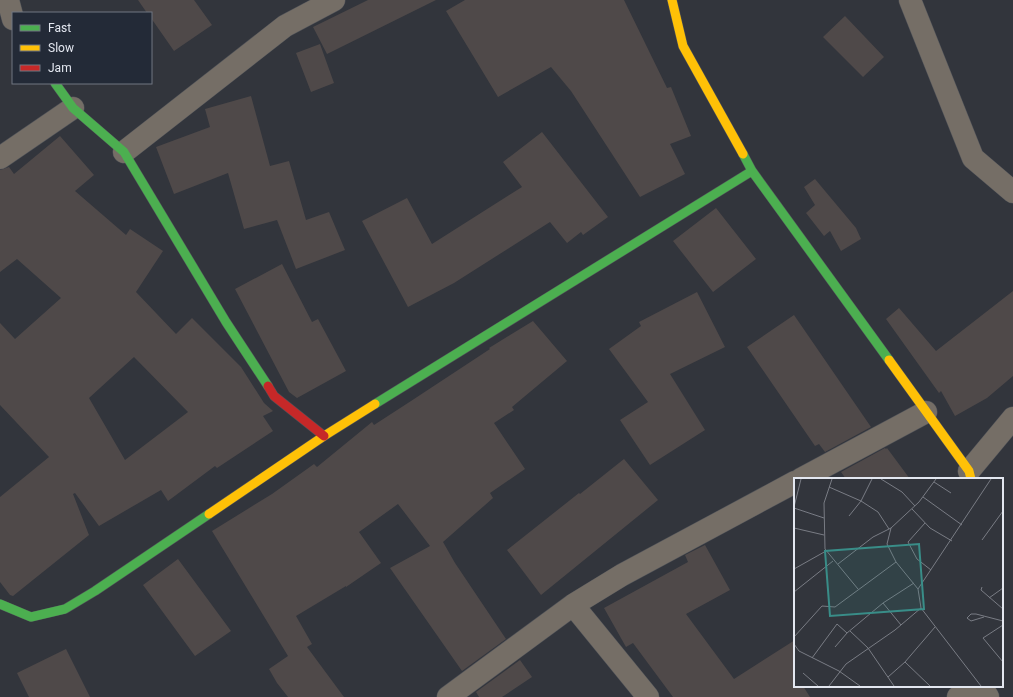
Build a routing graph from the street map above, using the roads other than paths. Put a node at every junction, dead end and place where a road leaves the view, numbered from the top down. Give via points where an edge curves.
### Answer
1 (334, 0) edge
2 (672, 0) edge
3 (910, 0) edge
4 (56, 84) edge
5 (73, 108) junction
6 (124, 152) junction
7 (0, 158) edge
8 (752, 172) junction
9 (1013, 192) edge
10 (926, 412) junction
11 (1013, 418) edge
12 (324, 436) junction
13 (970, 475) edge
14 (803, 478) edge
15 (794, 483) edge
16 (0, 604) edge
17 (574, 605) junction
18 (971, 687) edge
19 (982, 687) edge
20 (448, 697) edge
21 (648, 697) edge
22 (958, 697) edge
23 (988, 697) edge

1 - 6 street via 285,26
2 - 8 street via 683,46
3 - 9 street via 973,158
4 - 5 street
5 - 6 street
5 - 7 street
6 - 12 street via 226,322 274,396
8 - 10 street
8 - 12 street
10 - 13 street
10 - 14 street
11 - 13 street
12 - 16 street via 65,609 31,618
15 - 17 street via 622,575
17 - 20 street
17 - 21 street
18 - 22 street
19 - 23 street

